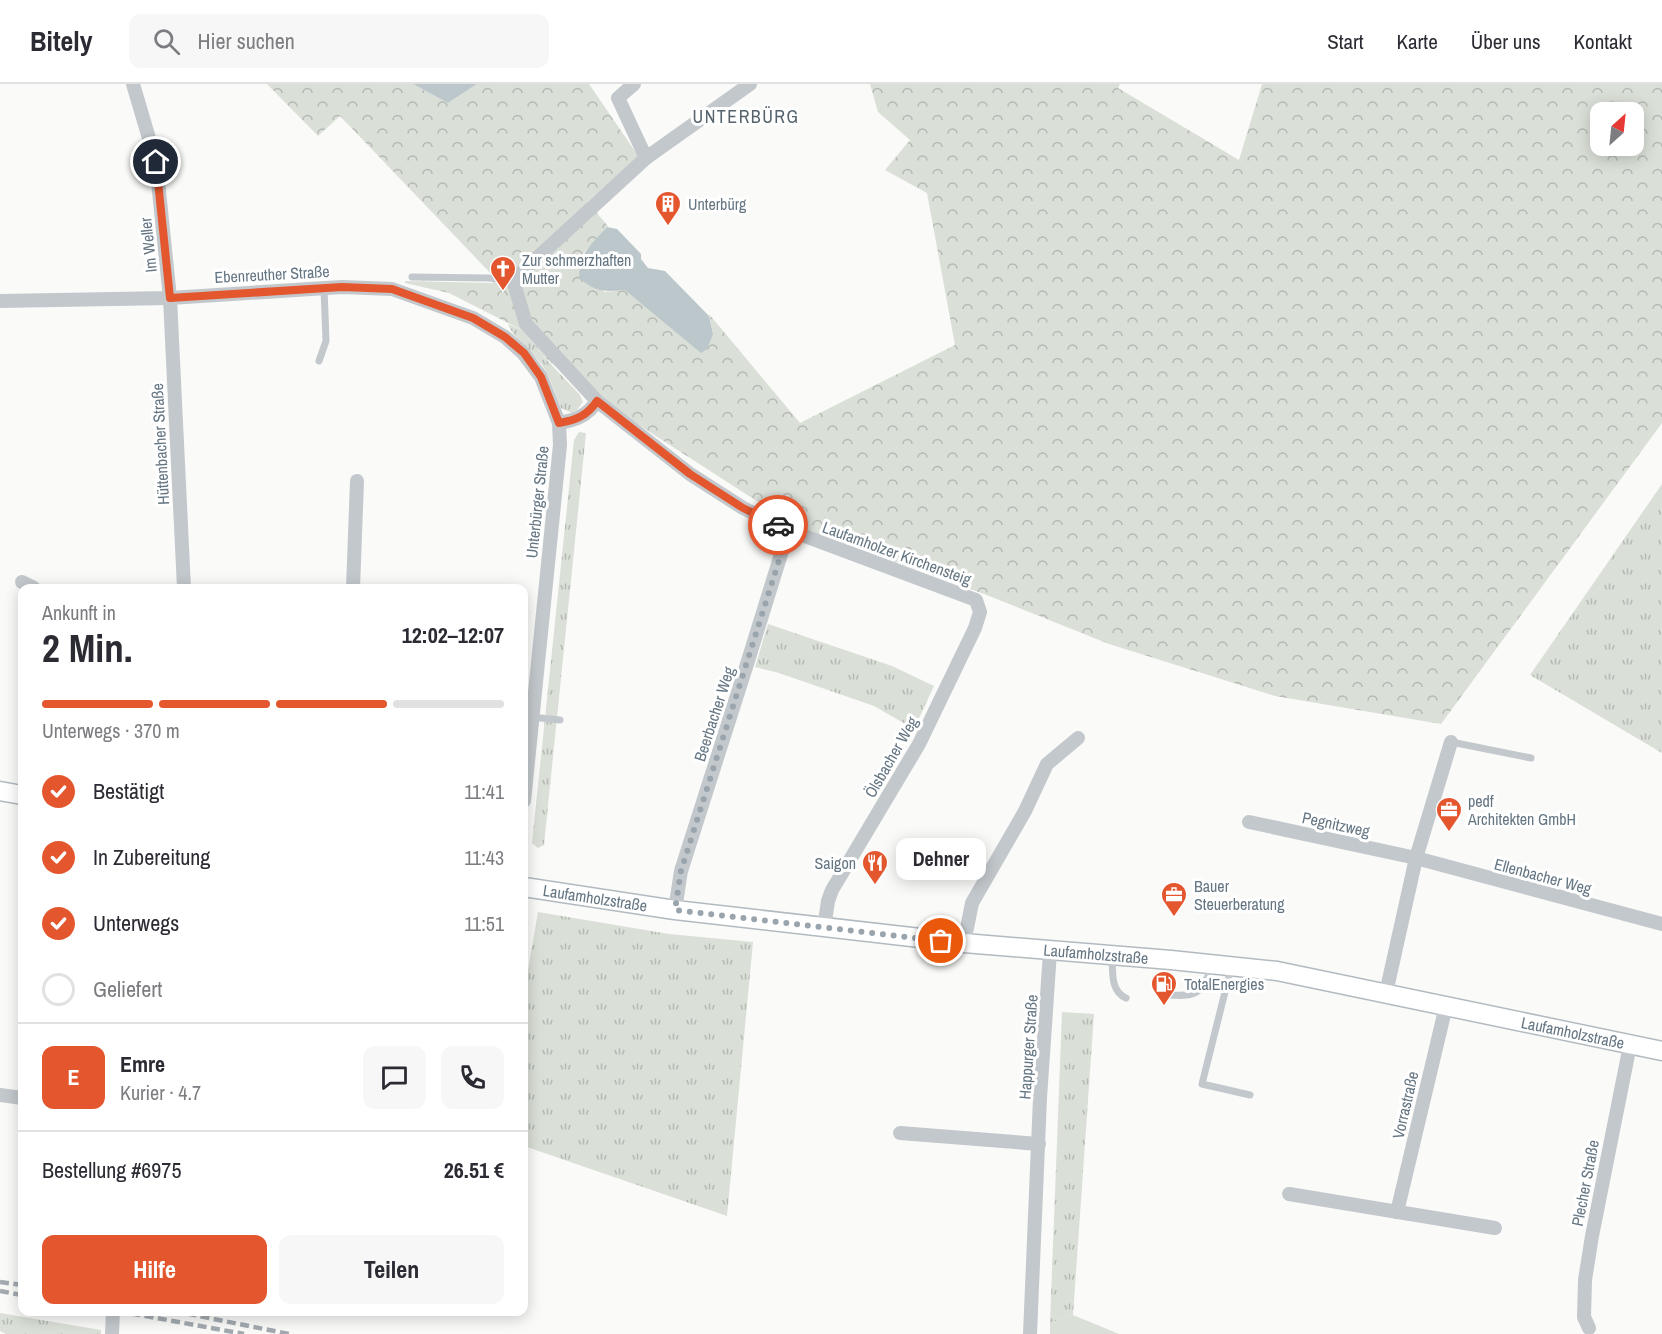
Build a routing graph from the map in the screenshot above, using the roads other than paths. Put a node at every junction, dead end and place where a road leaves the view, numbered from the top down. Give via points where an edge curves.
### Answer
1 (133, 84) edge
2 (634, 84) edge
3 (750, 84) edge
4 (646, 158) junction
5 (412, 277) dead end
6 (513, 280) junction
7 (324, 288) junction
8 (170, 298) junction
9 (0, 301) edge
10 (319, 361) dead end
11 (597, 401) junction
12 (559, 423) junction
13 (357, 481) dead end
14 (786, 529) junction
15 (184, 584) edge
16 (353, 584) edge
17 (976, 600) joint
18 (529, 692) edge
19 (531, 717) junction
20 (560, 720) dead end
21 (1078, 738) dead end
22 (1451, 742) joint
23 (528, 753) edge
24 (1531, 758) dead end
25 (0, 791) edge
26 (18, 794) edge
27 (1249, 822) dead end
28 (1416, 858) junction
29 (528, 887) edge
30 (675, 910) junction
31 (1662, 924) edge
32 (824, 927) junction
33 (964, 943) junction
34 (1050, 952) junction
35 (1112, 956) junction
36 (1213, 964) junction
37 (1232, 966) junction
38 (1386, 993) junction
39 (1169, 994) dead end
40 (1126, 998) dead end
41 (1446, 1006) junction
42 (1629, 1045) junction
43 (1662, 1051) edge
44 (0, 1095) edge
45 (1250, 1095) dead end
46 (18, 1097) edge
47 (900, 1133) dead end
48 (1039, 1144) junction
49 (1289, 1194) dead end
50 (1397, 1212) junction
51 (1495, 1228) dead end
52 (113, 1316) edge
53 (1589, 1329) dead end
54 (112, 1334) edge
55 (1030, 1334) edge

1 - 8 street, Im Weller via 156,162
2 - 4 street via 618,98
3 - 4 street
4 - 6 street
5 - 6 lane
6 - 11 street via 526,324
7 - 8 street, Ebenreuther Straße
7 - 10 lane via 326,341
7 - 12 street, Ebenreuther Straße via 392,289 473,318 524,353 541,377
8 - 9 street, Ebenreuther Straße
8 - 15 street, Hüttenbacher Straße
11 - 12 street, Unterbürger Straße via 584,415
11 - 14 street, Laufamholzer Kirchensteig via 690,474 743,508
12 - 18 street, Unterbürger Straße via 560,445
13 - 16 street
14 - 17 street, Laufamholzer Kirchensteig
14 - 30 street, Beerbacher Weg via 681,871
17 - 32 street, Ölsbacher Weg via 980,612 975,628 919,744 832,890
18 - 19 street, Unterbürger Straße
19 - 20 lane
19 - 23 street, Unterbürger Straße
21 - 33 street via 1047,764 972,903
22 - 24 lane
22 - 28 street
25 - 26 main road
27 - 28 street, Pegnitzweg
28 - 31 street, Ellenbacher Weg
28 - 38 street
29 - 30 main road, Laufamholzstraße
30 - 32 main road, Laufamholzstraße
32 - 33 main road, Laufamholzstraße
33 - 34 main road, Laufamholzstraße
34 - 35 main road, Laufamholzstraße
34 - 48 street, Happurger Straße
35 - 36 main road, Laufamholzstraße
35 - 40 lane via 1114,986
36 - 37 main road, Laufamholzstraße
36 - 39 lane via 1206,983 1196,993
37 - 38 main road, Laufamholzstraße
37 - 45 lane via 1202,1084
38 - 41 main road, Laufamholzstraße
41 - 42 main road, Laufamholzstraße
41 - 50 street, Vorrastraße
42 - 43 main road, Laufamholzstraße
42 - 53 street, Plecher Straße via 1585,1280 1584,1317
44 - 46 street
47 - 48 street
48 - 55 street, Happurger Straße
49 - 50 street
50 - 51 street
52 - 54 street

